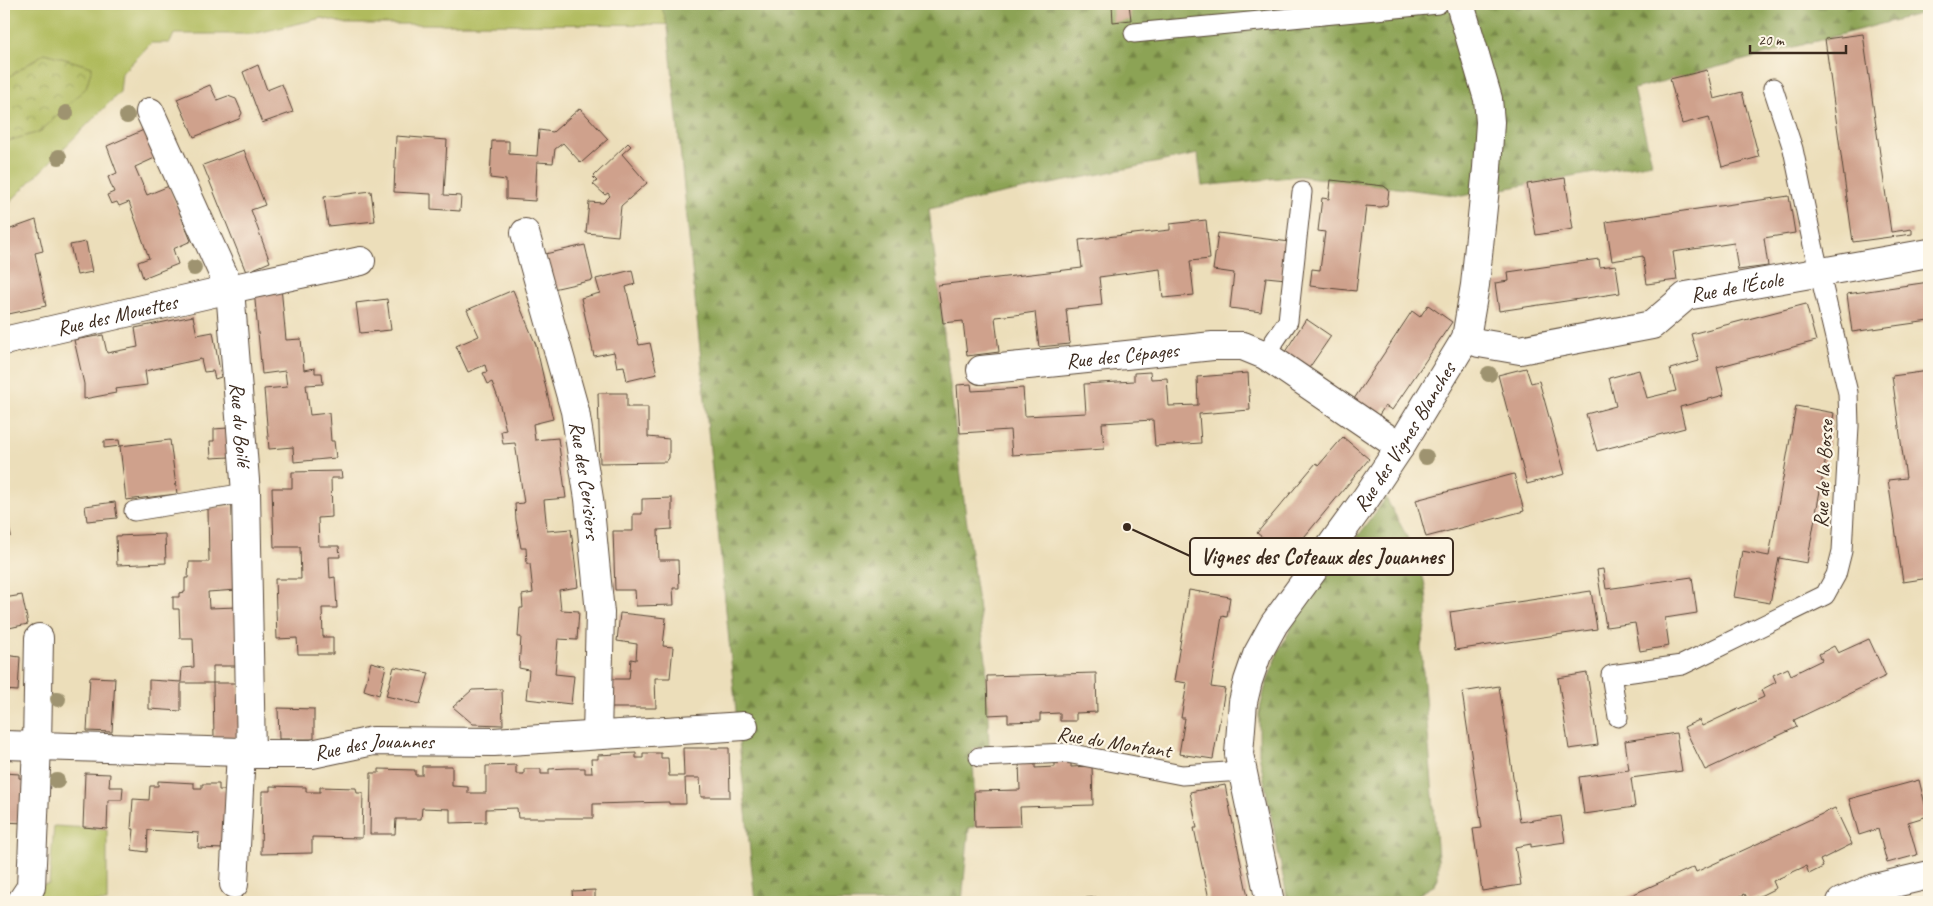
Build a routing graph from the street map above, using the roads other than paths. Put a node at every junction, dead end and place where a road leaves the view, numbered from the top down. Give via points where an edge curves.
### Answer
1 (1438, 4) edge
2 (1460, 4) edge
3 (1134, 33) dead end
4 (1773, 88) dead end
5 (150, 112) dead end
6 (1302, 192) dead end
7 (525, 233) dead end
8 (1929, 253) edge
9 (361, 261) dead end
10 (1820, 272) junction
11 (230, 289) junction
12 (1466, 338) junction
13 (4, 341) edge
14 (1265, 355) junction
15 (980, 370) dead end
16 (1400, 446) junction
17 (246, 493) junction
18 (134, 511) dead end
19 (39, 638) dead end
20 (1618, 717) dead end
21 (744, 726) dead end
22 (597, 735) junction
23 (4, 744) edge
24 (37, 745) junction
25 (246, 753) junction
26 (979, 757) dead end
27 (1242, 771) junction
28 (1929, 875) edge
29 (234, 884) dead end
30 (21, 902) edge
31 (1270, 902) edge
32 (1841, 902) edge

1 - 3 lane
2 - 12 street, Rue des Vignes Blanches via 1488,99 1490,122 1476,275
4 - 10 lane, Rue de la Bosse via 1793,149
5 - 11 street, Rue du Boilé
6 - 14 lane via 1288,321
7 - 22 street, Rue des Cerisiers via 575,411 589,499 600,613
8 - 10 street, Rue de l'École
9 - 11 street
10 - 12 street, Rue de l'École via 1686,296 1652,325 1520,350
10 - 20 lane, Rue de la Bosse via 1848,393 1842,551 1836,575 1825,595 1682,665 1611,675
11 - 13 street, Rue des Mouettes
11 - 17 street, Rue du Boilé
12 - 16 street, Rue des Vignes Blanches
14 - 15 street, Rue des Cépages via 1243,346 1213,346
14 - 16 street, Rue des Cépages
16 - 27 street, Rue des Vignes Blanches via 1323,559 1289,602 1257,655 1243,702
17 - 18 lane
17 - 25 street, Rue du Boilé
19 - 24 street
21 - 22 street, Rue des Jouannes
22 - 25 street, Rue des Jouannes via 494,742 373,741 312,754
23 - 24 street, Rue des Jouannes
24 - 25 street, Rue des Jouannes
24 - 30 street via 31,887
25 - 29 street, Rue du Boilé
26 - 27 lane, Rue du Montant via 1067,754 1182,775
27 - 31 street, Rue des Vignes Blanches
28 - 32 street via 1874,888

